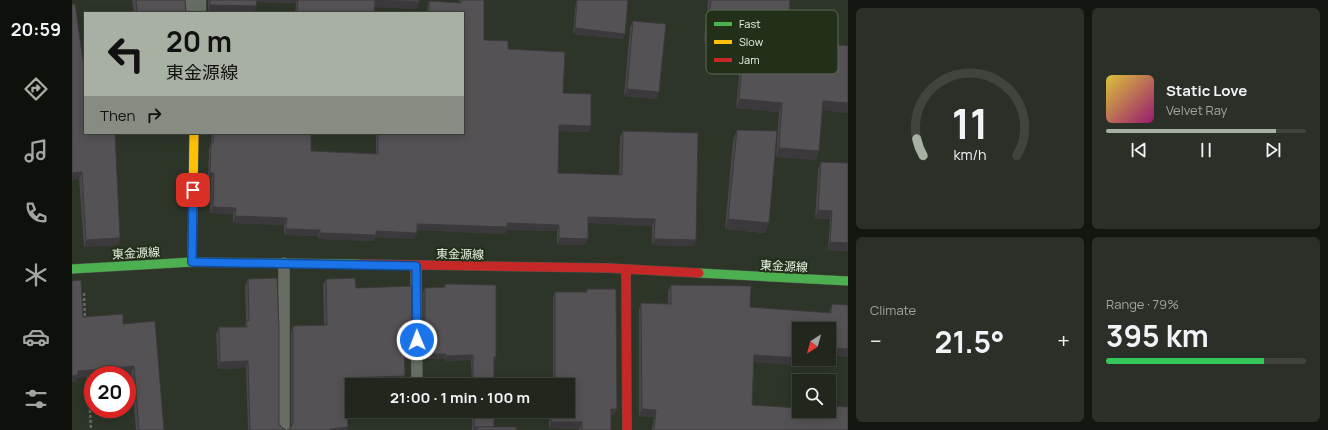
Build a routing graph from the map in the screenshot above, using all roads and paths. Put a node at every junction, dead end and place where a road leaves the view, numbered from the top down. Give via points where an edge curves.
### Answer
1 (195, 0) edge
2 (195, 12) edge
3 (194, 134) edge
4 (192, 262) junction
5 (284, 263) junction
6 (416, 266) junction
7 (82, 268) junction
8 (72, 269) edge
9 (626, 270) junction
10 (848, 281) edge
11 (85, 322) edge
12 (417, 378) edge
13 (90, 418) edge
14 (91, 430) edge
15 (284, 430) edge
16 (627, 430) edge

1 - 2 street
3 - 4 main road
4 - 5 main road, 東金源線
4 - 7 main road, 東金源線
5 - 6 main road, 東金源線
5 - 15 lane
6 - 9 main road, 東金源線
6 - 12 lane
7 - 8 main road, 東金源線
7 - 11 path
9 - 10 main road, 東金源線
9 - 16 main road
13 - 14 path

